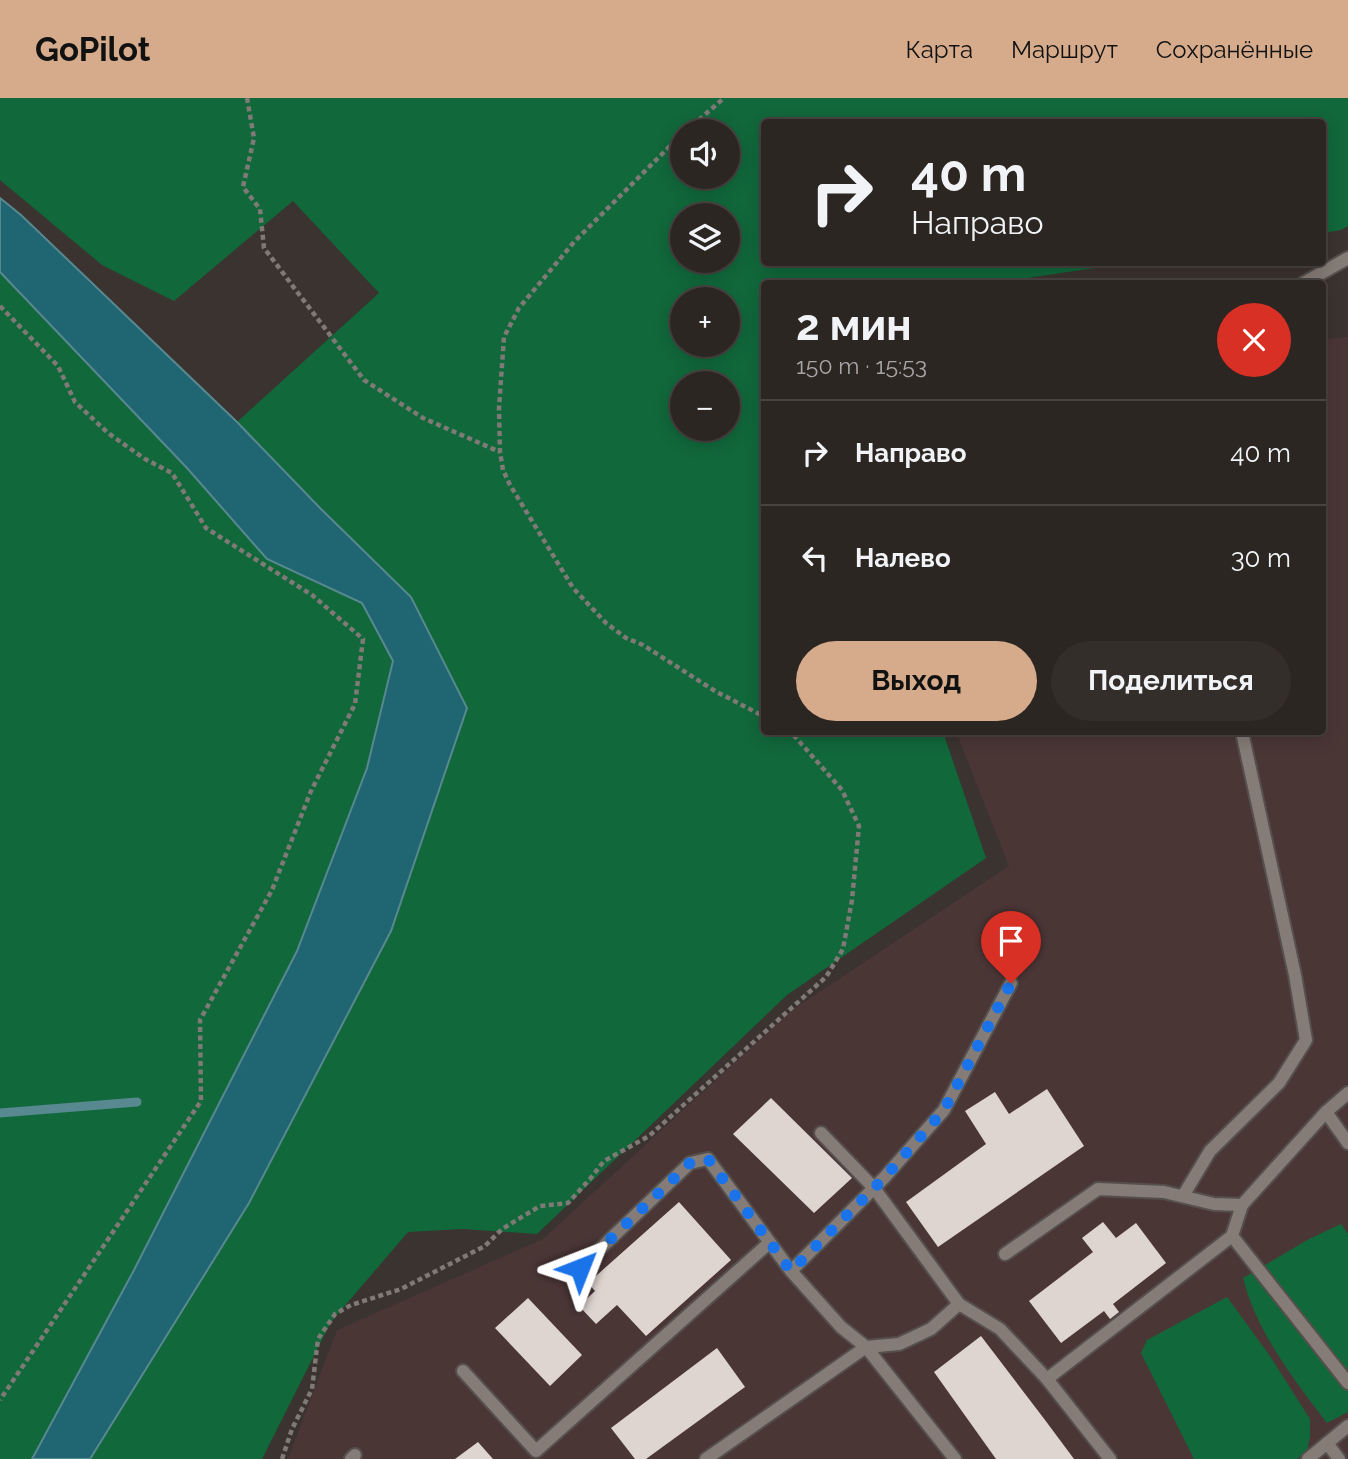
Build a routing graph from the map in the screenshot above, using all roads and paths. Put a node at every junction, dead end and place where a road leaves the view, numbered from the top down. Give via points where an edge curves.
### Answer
1 (247, 98) edge
2 (724, 98) edge
3 (700, 119) edge
4 (670, 147) edge
5 (1348, 258) edge
6 (1308, 280) edge
7 (0, 306) edge
8 (500, 452) junction
9 (761, 715) edge
10 (794, 735) edge
11 (1243, 735) edge
12 (1011, 983) dead end
13 (1348, 1093) edge
14 (1326, 1112) junction
15 (821, 1133) dead end
16 (1348, 1143) edge
17 (874, 1188) junction
18 (1183, 1196) junction
19 (1242, 1205) junction
20 (1232, 1236) junction
21 (769, 1243) junction
22 (1005, 1254) dead end
23 (580, 1268) dead end
24 (791, 1271) junction
25 (959, 1304) junction
26 (866, 1346) junction
27 (463, 1371) dead end
28 (1047, 1379) junction
29 (1348, 1383) edge
30 (0, 1400) edge
31 (1348, 1426) edge
32 (1327, 1443) junction
33 (282, 1459) edge
34 (706, 1459) edge
35 (955, 1459) edge
36 (1110, 1459) edge
37 (1308, 1459) edge
38 (1339, 1459) edge

1 - 8 path via 254,138 243,187 260,209 264,248 364,380 423,418
2 - 3 path
4 - 8 path via 574,242 519,308 504,337
5 - 6 lane
7 - 30 path via 58,366 75,402 108,433 172,473 206,527 312,595 363,639 355,704 311,791 272,890 200,1020 201,1101
8 - 9 path via 510,485 573,588 606,623
10 - 33 path via 842,790 859,826 843,949 826,977 649,1136 604,1161 568,1203 540,1206 502,1229 485,1246 401,1289 335,1314 317,1339 312,1388
11 - 18 lane via 1306,1040 1279,1083 1210,1152
12 - 17 lane via 944,1110
13 - 14 lane
14 - 16 lane
14 - 19 lane
15 - 17 lane
17 - 24 lane
17 - 25 lane
18 - 19 lane
18 - 22 lane via 1098,1189
19 - 20 lane
20 - 28 lane
20 - 29 lane
21 - 23 lane via 708,1159 690,1163
21 - 24 lane
21 - 27 lane via 536,1451
24 - 26 lane via 841,1327
25 - 26 lane via 931,1329 900,1344
25 - 28 lane via 1000,1329
26 - 34 lane
26 - 35 lane
28 - 36 lane
31 - 32 lane
32 - 37 lane
32 - 38 lane

